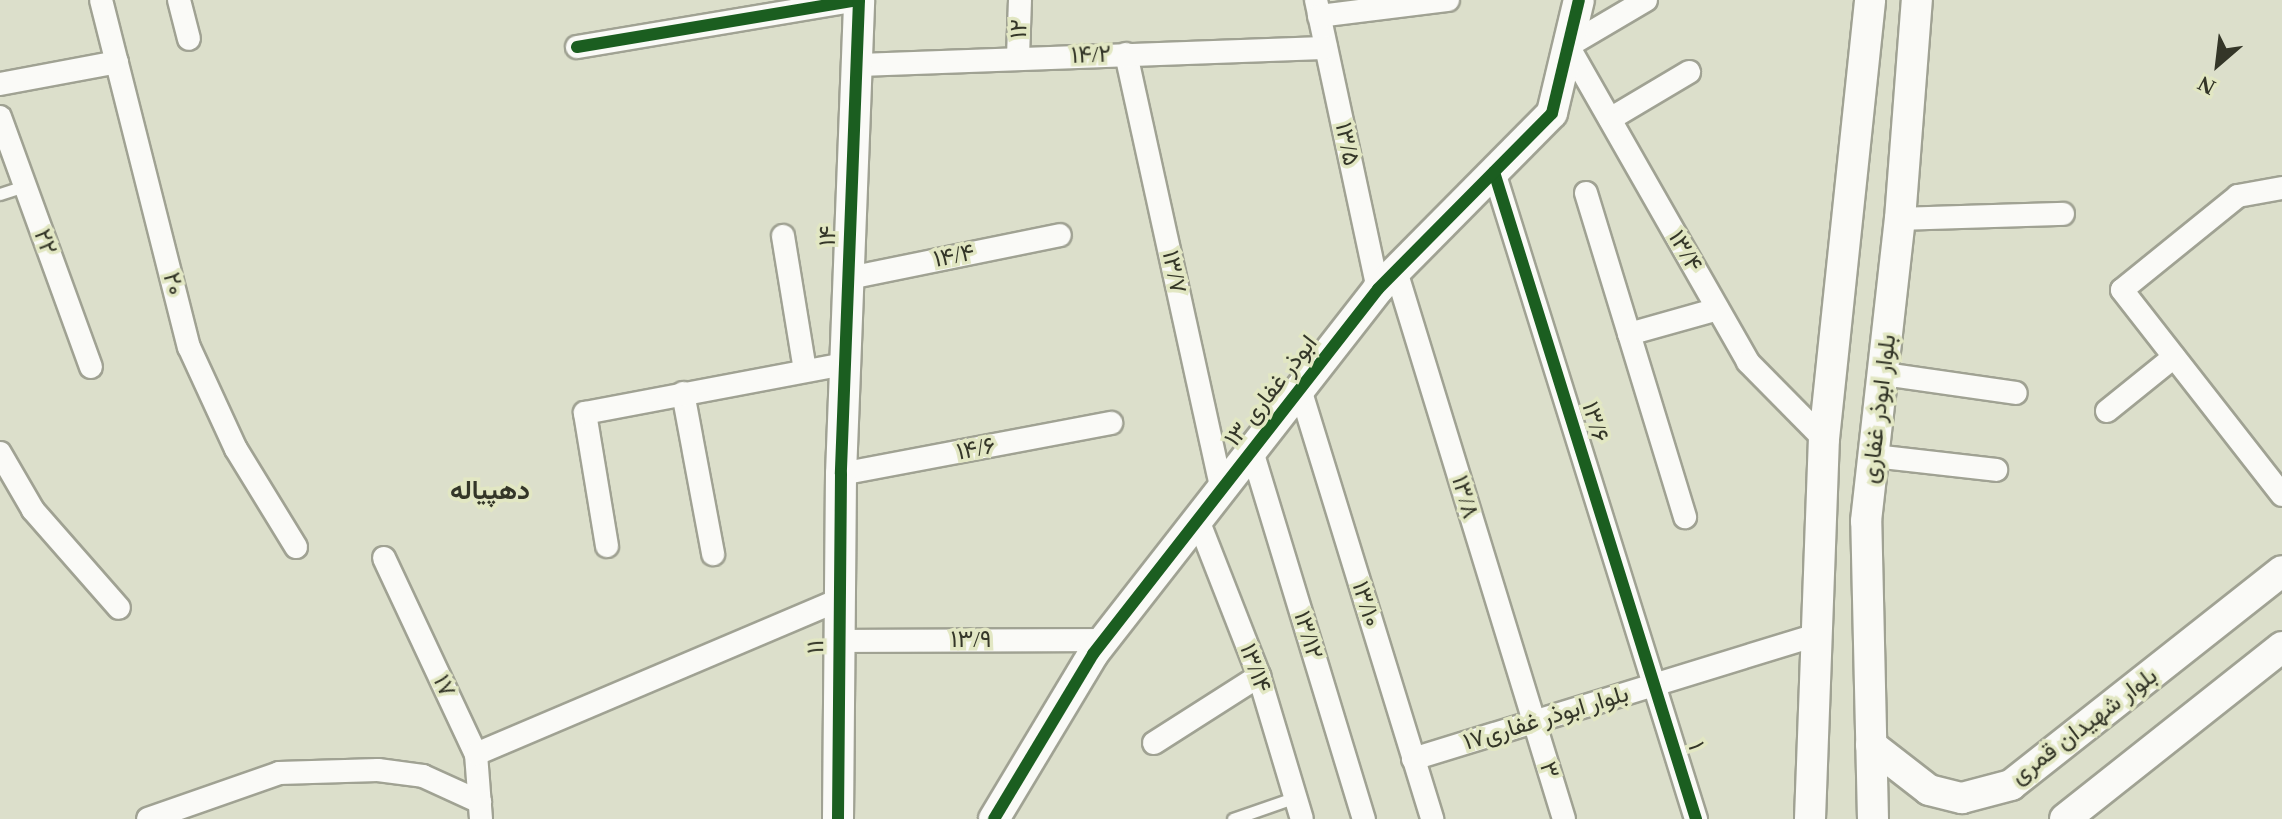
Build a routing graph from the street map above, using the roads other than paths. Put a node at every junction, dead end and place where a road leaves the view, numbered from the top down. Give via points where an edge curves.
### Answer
1 (101, 0) edge
2 (179, 0) edge
3 (859, 0) edge
4 (1020, 0) edge
5 (1579, 0) edge
6 (1646, 0) edge
7 (1870, 0) edge
8 (1917, 0) edge
9 (1434, 1) edge
10 (1378, 4) edge
11 (1317, 8) edge
12 (189, 39) dead end
13 (1568, 46) junction
14 (577, 47) dead end
15 (1326, 48) junction
16 (1126, 54) junction
17 (1018, 57) junction
18 (117, 62) junction
19 (857, 65) junction
20 (1689, 72) dead end
21 (0, 84) edge
22 (0, 117) edge
23 (1610, 119) junction
24 (1494, 172) junction
25 (25, 186) junction
26 (2282, 188) edge
27 (1586, 193) dead end
28 (0, 194) edge
29 (2063, 214) dead end
30 (1900, 219) junction
31 (1060, 235) dead end
32 (783, 236) dead end
33 (849, 278) junction
34 (1387, 280) junction
35 (1718, 309) junction
36 (1629, 334) junction
37 (2174, 357) junction
38 (845, 364) junction
39 (91, 367) dead end
40 (805, 370) junction
41 (1884, 374) junction
42 (1300, 389) junction
43 (683, 393) junction
44 (2016, 393) dead end
45 (2107, 411) dead end
46 (1111, 423) dead end
47 (1824, 439) junction
48 (1252, 451) junction
49 (0, 453) edge
50 (1874, 456) junction
51 (1996, 470) dead end
52 (841, 474) junction
53 (1222, 490) junction
54 (2282, 495) edge
55 (1685, 517) dead end
56 (1198, 520) junction
57 (607, 546) dead end
58 (296, 547) dead end
59 (713, 554) dead end
60 (384, 558) dead end
61 (2282, 571) edge
62 (838, 600) junction
63 (119, 608) dead end
64 (1816, 635) junction
65 (1104, 640) junction
66 (838, 641) junction
67 (2282, 647) edge
68 (1259, 676) junction
69 (1654, 685) junction
70 (1534, 722) junction
71 (1154, 743) dead end
72 (1871, 745) junction
73 (476, 754) junction
74 (1413, 759) junction
75 (2011, 785) junction
76 (1296, 797) junction
77 (481, 810) edge
78 (148, 819) edge
79 (838, 819) edge
80 (994, 819) edge
81 (1233, 819) edge
82 (1302, 819) edge
83 (1364, 819) edge
84 (1432, 819) edge
85 (1564, 819) edge
86 (1696, 819) edge
87 (1810, 819) edge
88 (1873, 819) edge
89 (1968, 819) edge
90 (2065, 819) edge

1 - 18 street, ۲۰
2 - 12 street
3 - 14 street
3 - 19 street, ۱۴
4 - 17 street, ۱۲
5 - 13 street, ۱۳ ابوذر غفاری
6 - 13 street
7 - 47 street, بلوار ابوذر غفاری
8 - 30 street, بلوار ابوذر غفاری
9 - 10 street
10 - 11 street
11 - 15 street, ۱۳/۵
13 - 23 street, ۱۳/۴
13 - 24 street, ۱۳ ابوذر غفاری via 1552,113
15 - 16 street, ۱۴/۲
15 - 34 street, ۱۳/۵
16 - 17 street, ۱۴/۲
16 - 53 street, ۱۳/۷
17 - 19 street, ۱۴/۲
18 - 21 street
18 - 58 street, ۲۰ via 189,347 236,449
19 - 33 street, ۱۴
20 - 23 street
22 - 25 street, ۲۲
23 - 35 street, ۱۳/۴
24 - 34 street, ۱۳ ابوذر غفاری
24 - 69 street, ۱۳/۶
25 - 28 lane
25 - 39 street, ۲۲
26 - 37 street via 2238,196 2122,290
27 - 36 street
29 - 30 street
30 - 41 street, بلوار ابوذر غفاری
31 - 33 street, ۱۴/۴
32 - 40 street
33 - 38 street, ۱۴
34 - 42 street, ۱۳ ابوذر غفاری
34 - 70 street, ۱۳/۸
35 - 36 street
35 - 47 street, ۱۳/۴ via 1748,362
36 - 55 street
37 - 45 street
37 - 54 street
38 - 40 street
38 - 52 street, ۱۴
40 - 43 street
41 - 44 street
41 - 50 street, بلوار ابوذر غفاری
42 - 48 street, ۱۳ ابوذر غفاری
42 - 74 street, ۱۳/۱۰
43 - 57 street via 585,413
43 - 59 street
46 - 52 street, ۱۴/۶
47 - 64 street, بلوار ابوذر غفاری
48 - 53 street, ۱۳ ابوذر غفاری
48 - 83 street, ۱۳/۱۲
49 - 63 street via 33,510
50 - 51 street
50 - 72 street, بلوار ابوذر غفاری via 1866,521
52 - 62 street, ۱۱
53 - 56 street, ۱۳ ابوذر غفاری
56 - 65 street, ۱۳ ابوذر غفاری
56 - 68 street, ۱۳/۱۴
60 - 73 street, ۱۷
61 - 75 street, بلوار شهیدان قمری
62 - 66 street, ۱۱
62 - 73 street
64 - 69 street, بلوار ابوذر غفاری۱۷
64 - 87 street, بلوار ابوذر غفاری
65 - 66 street, ۱۳/۹
65 - 80 street, ۱۳ ابوذر غفاری
66 - 79 street, ۱۱
67 - 90 street
68 - 71 street
68 - 76 street, ۱۳/۱۴
69 - 70 street, بلوار ابوذر غفاری۱۷
69 - 86 street, ۱
70 - 74 street, بلوار ابوذر غفاری۱۷
70 - 85 street, ۳
72 - 75 street, بلوار شهیدان قمری via 1929,790 1962,798
72 - 88 street, بلوار ابوذر غفاری
73 - 77 street, ۱۷
74 - 84 street, ۱۳/۱۰
75 - 89 street
76 - 81 lane
76 - 82 street, ۱۳/۱۴
77 - 78 street via 423,776 378,770 279,773

